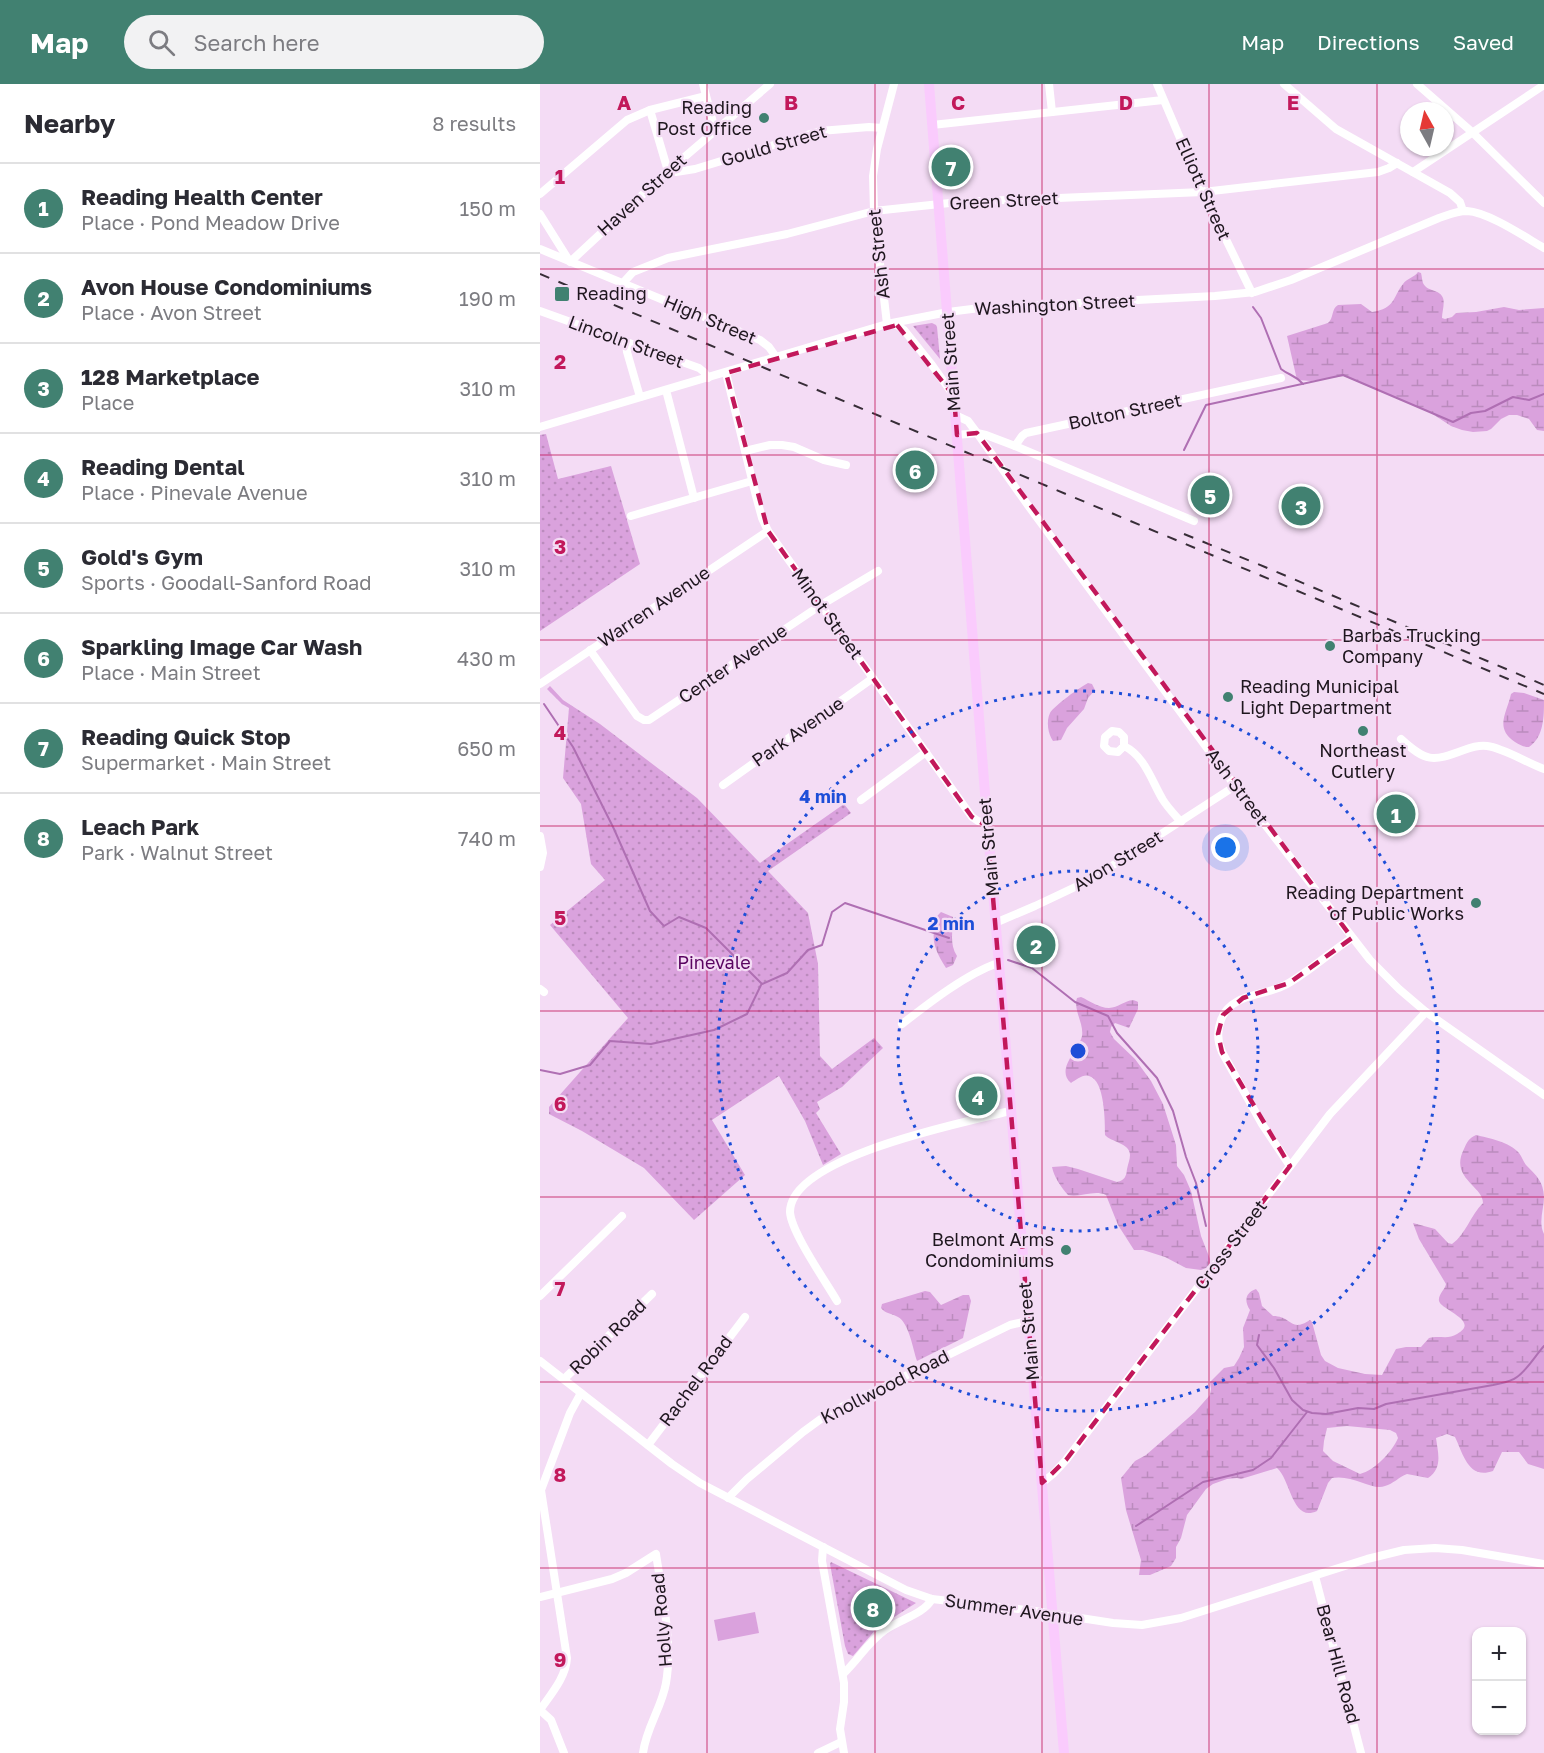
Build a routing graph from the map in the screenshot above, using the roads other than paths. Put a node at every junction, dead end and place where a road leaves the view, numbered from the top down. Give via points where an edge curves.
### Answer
1 (703, 84) edge
2 (770, 84) edge
3 (894, 84) edge
4 (929, 84) edge
5 (1049, 84) edge
6 (1157, 84) edge
7 (1284, 84) edge
8 (1417, 84) edge
9 (1544, 85) edge
10 (706, 96) junction
11 (1163, 100) junction
12 (650, 110) junction
13 (1052, 112) junction
14 (932, 125) junction
15 (882, 128) junction
16 (715, 130) junction
17 (1472, 132) junction
18 (1397, 163) junction
19 (668, 171) junction
20 (1413, 172) junction
21 (1203, 192) junction
22 (1540, 193) edge
23 (540, 194) edge
24 (1544, 203) edge
25 (938, 204) junction
26 (874, 211) junction
27 (1463, 211) junction
28 (540, 214) edge
29 (1544, 248) edge
30 (540, 249) edge
31 (570, 262) junction
32 (622, 284) junction
33 (1252, 292) junction
34 (540, 311) edge
35 (948, 312) junction
36 (887, 324) junction
37 (626, 342) junction
38 (776, 357) junction
39 (726, 373) junction
40 (708, 378) junction
41 (1281, 378) dead end
42 (666, 390) junction
43 (954, 396) junction
44 (640, 398) junction
45 (955, 415) junction
46 (540, 427) edge
47 (977, 433) junction
48 (957, 435) junction
49 (1015, 446) junction
50 (745, 451) junction
51 (846, 465) dead end
52 (752, 481) junction
53 (694, 498) junction
54 (631, 516) dead end
55 (1194, 521) dead end
56 (768, 531) junction
57 (878, 571) dead end
58 (821, 605) junction
59 (590, 650) junction
60 (873, 678) junction
61 (540, 684) edge
62 (1401, 738) dead end
63 (1124, 746) dead end
64 (926, 752) junction
65 (1544, 769) edge
66 (723, 785) dead end
67 (1235, 786) junction
68 (861, 800) dead end
69 (1180, 822) junction
70 (987, 824) junction
71 (540, 836) edge
72 (540, 867) edge
73 (995, 923) junction
74 (1352, 938) junction
75 (998, 963) junction
76 (1426, 1012) junction
77 (902, 1024) dead end
78 (1544, 1095) edge
79 (1010, 1111) junction
80 (1290, 1166) junction
81 (622, 1216) dead end
82 (652, 1294) dead end
83 (540, 1296) edge
84 (837, 1301) dead end
85 (745, 1317) dead end
86 (1028, 1321) junction
87 (540, 1362) edge
88 (564, 1379) junction
89 (581, 1393) junction
90 (648, 1445) junction
91 (1042, 1483) junction
92 (541, 1490) edge
93 (728, 1498) junction
94 (823, 1547) junction
95 (1544, 1564) edge
96 (1315, 1576) junction
97 (558, 1593) junction
98 (540, 1597) edge
99 (932, 1599) junction
100 (1053, 1615) junction
101 (843, 1674) junction
102 (540, 1710) edge
103 (841, 1742) junction
104 (564, 1753) edge
105 (643, 1753) edge
106 (818, 1753) edge
107 (844, 1753) edge
108 (1064, 1753) edge
109 (1361, 1753) edge

1 - 10 street
2 - 16 street, Haven Street
3 - 15 street, Ash Street
4 - 14 main road, Main Street
5 - 13 street
6 - 11 street, Elliott Street
7 - 18 street via 1336,129
8 - 17 street
9 - 17 street
10 - 12 street
10 - 16 street
11 - 13 street
11 - 21 street, Elliott Street
12 - 19 street
12 - 23 street via 618,126
13 - 14 street
14 - 25 main road, Main Street
15 - 19 street, Gould Street via 823,130 695,169
15 - 26 street, Ash Street via 873,171
16 - 19 street, Haven Street
17 - 20 street
17 - 22 street
18 - 20 street
18 - 21 street, Green Street via 1378,172
19 - 31 street, Haven Street
20 - 27 street via 1454,196
21 - 25 street, Green Street
21 - 33 street, Elliott Street
22 - 24 street
25 - 26 street, Green Street
25 - 35 main road, Main Street
26 - 32 street, Green Street via 805,230 668,258 637,270
26 - 36 street, Ash Street
27 - 29 street via 1483,215
27 - 33 street, Washington Street via 1283,284
28 - 31 street
30 - 31 street, High Street
31 - 32 street, High Street
32 - 38 street, High Street via 760,340
33 - 35 street, Washington Street
34 - 37 street, Lincoln Street
35 - 36 street, Washington Street
35 - 43 main road, Main Street
36 - 38 street, Washington Street
36 - 43 street, Ash Street via 904,330
37 - 40 street, Lincoln Street via 699,368
37 - 44 street
38 - 39 street, Washington Street
39 - 40 street, Washington Street
39 - 50 street, Minot Street
40 - 42 street, Washington Street
41 - 49 street, Bolton Street via 1025,434
42 - 44 street, Washington Street
42 - 53 street
43 - 45 main road, Main Street
44 - 46 street, Washington Street
45 - 47 street, Ash Street via 968,421
45 - 48 main road, Main Street
47 - 48 street
47 - 49 street
47 - 67 street, Ash Street
48 - 70 main road, Main Street
49 - 55 street
50 - 51 street via 782,445
50 - 52 street, Minot Street
52 - 53 street
52 - 56 street, Minot Street
53 - 54 street
56 - 58 street, Minot Street
56 - 59 street, Warren Avenue
57 - 58 street, Center Avenue
58 - 59 street, Center Avenue via 644,720 637,716
58 - 60 street, Minot Street
59 - 61 street, Warren Avenue
60 - 64 street, Minot Street
60 - 66 street, Park Avenue
62 - 65 street via 1429,758 1486,746
63 - 69 street via 1144,765
64 - 68 street
64 - 70 street, Minot Street via 972,817
67 - 69 street, Avon Street
67 - 74 street, Ash Street
69 - 73 street, Avon Street via 1090,880
70 - 73 main road, Main Street
71 - 72 street
73 - 75 main road, Main Street
74 - 76 street, Ash Street via 1388,979
74 - 80 street via 1289,983 1232,1005 1219,1024 1222,1052
75 - 77 street via 933,1000
75 - 79 main road, Main Street
76 - 78 street, Ash Street
76 - 80 street, Cross Street via 1330,1114
79 - 84 street via 882,1145 828,1170 798,1192 790,1208 794,1227
79 - 86 main road, Main Street
80 - 91 street, Cross Street via 1066,1460
81 - 83 street
82 - 88 street, Robin Road
85 - 90 street, Rachel Road
86 - 91 main road, Main Street
86 - 93 street, Knollwood Road via 1010,1325 829,1413
87 - 88 street, Summer Avenue
88 - 89 street, Summer Avenue
89 - 90 street, Summer Avenue
89 - 92 street
90 - 93 street, Summer Avenue via 687,1475
91 - 100 main road, Main Street
92 - 97 street
93 - 94 street, Summer Avenue
94 - 99 street, Summer Avenue via 906,1590
94 - 101 street via 822,1561
95 - 96 street, Summer Avenue via 1473,1551 1426,1548 1367,1559
96 - 100 street, Summer Avenue via 1181,1618 1142,1625
96 - 109 street, Bear Hill Road
97 - 98 street
97 - 102 street via 567,1665
97 - 105 street, Holly Road via 612,1579 656,1554 668,1664 664,1691
99 - 100 street, Summer Avenue
99 - 101 street via 879,1635
100 - 108 main road, Main Street
101 - 103 street
102 - 104 street via 551,1720
103 - 106 street
103 - 107 street

